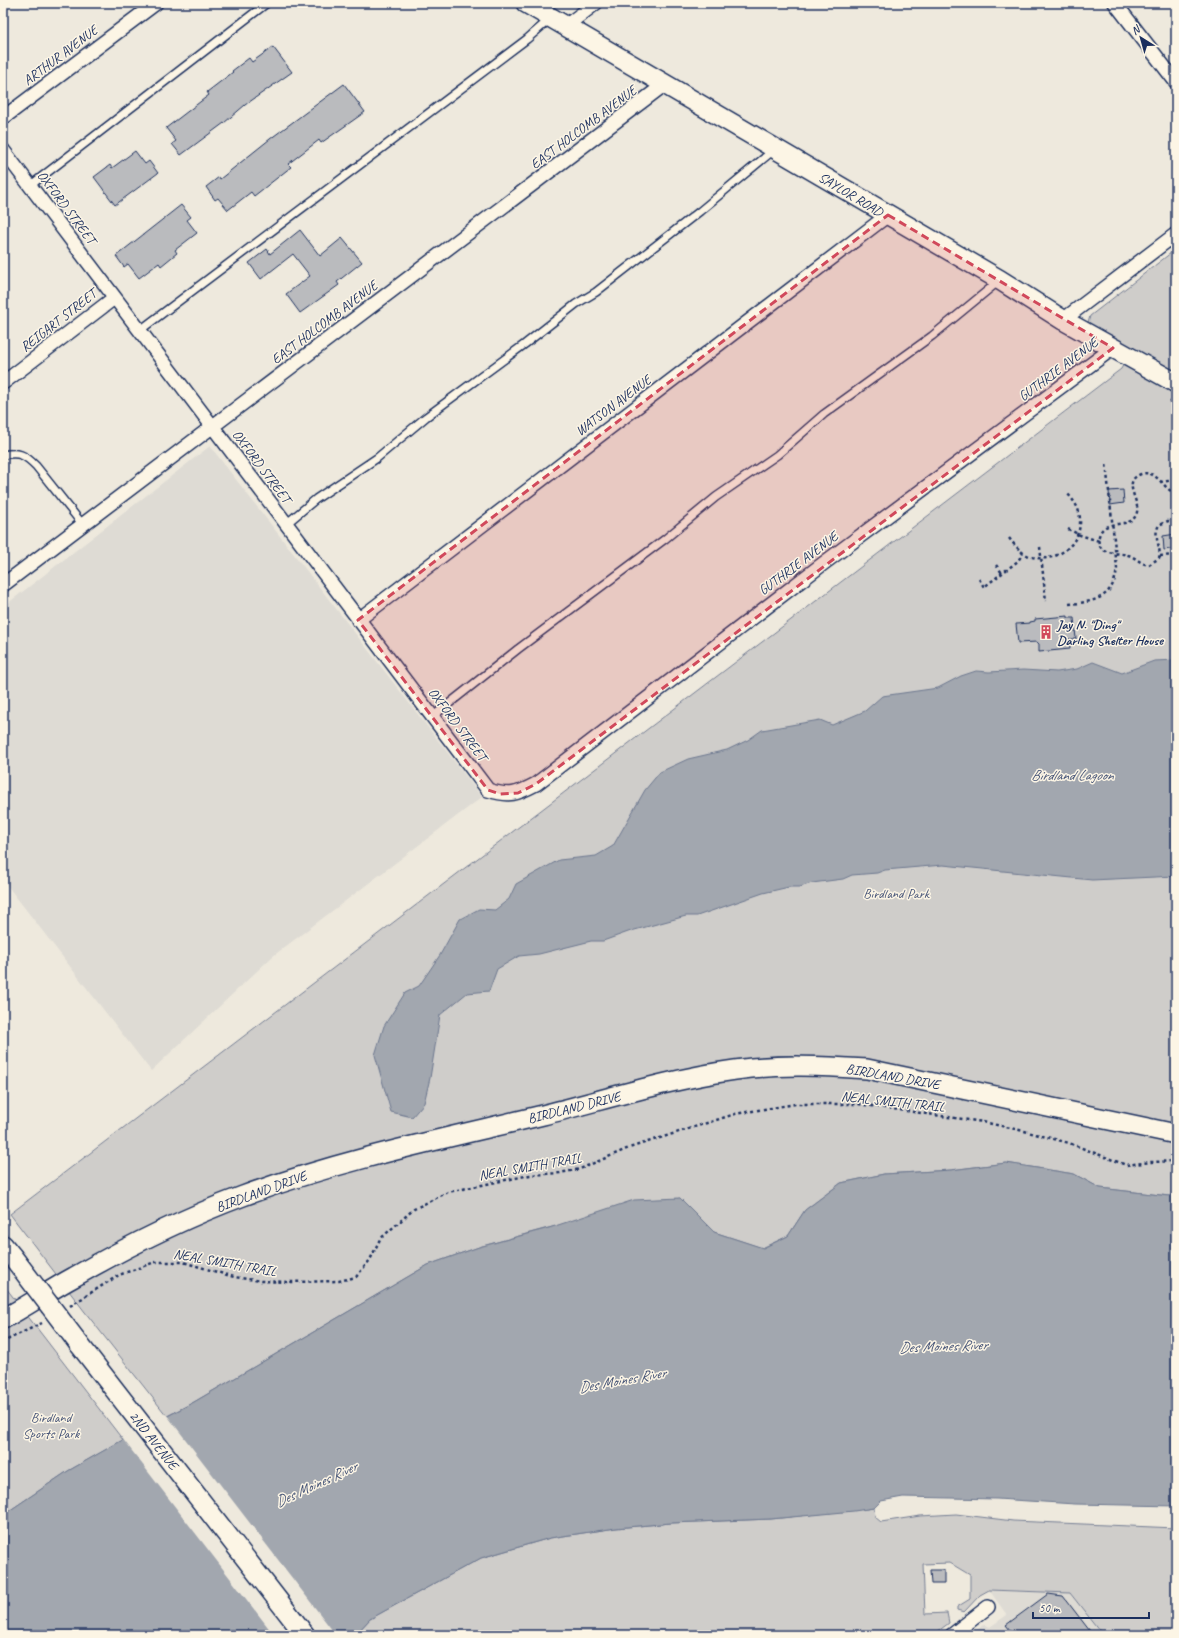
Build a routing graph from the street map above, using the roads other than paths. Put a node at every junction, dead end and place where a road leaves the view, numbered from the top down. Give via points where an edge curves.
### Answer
1 (156, 3) edge
2 (267, 3) edge
3 (526, 3) edge
4 (596, 3) edge
5 (1115, 3) edge
6 (559, 21) junction
7 (1176, 82) edge
8 (665, 84) junction
9 (3, 118) edge
10 (775, 149) junction
11 (3, 150) edge
12 (31, 185) junction
13 (888, 215) junction
14 (1176, 234) edge
15 (1000, 280) junction
16 (114, 298) junction
17 (1063, 320) junction
18 (139, 331) junction
19 (1113, 348) junction
20 (1176, 382) edge
21 (3, 383) edge
22 (212, 427) junction
23 (3, 455) edge
24 (286, 524) junction
25 (83, 525) junction
26 (3, 586) edge
27 (358, 620) junction
28 (432, 717) junction
29 (500, 794) joint
30 (3, 977) edge
31 (3, 980) edge
32 (1176, 1134) edge
33 (7, 1253) edge
34 (3, 1319) edge
35 (988, 1607) dead end
36 (305, 1635) edge
37 (952, 1635) edge

1 - 9 street, ARTHUR AVENUE
2 - 12 lane
3 - 6 street, SAYLOR ROAD
4 - 6 street
5 - 7 street
6 - 8 street, SAYLOR ROAD
6 - 18 lane via 527,39
8 - 10 street, SAYLOR ROAD
8 - 22 street, EAST HOLCOMB AVENUE
10 - 13 street, SAYLOR ROAD
10 - 24 lane via 596,292 576,304 426,417 377,458 316,499
11 - 12 street, OXFORD STREET
12 - 16 street, OXFORD STREET
13 - 15 street, SAYLOR ROAD
13 - 27 street, WATSON AVENUE
14 - 17 street
15 - 17 street, SAYLOR ROAD
15 - 28 lane via 932,336 824,414 777,455 716,497
16 - 18 street, OXFORD STREET
16 - 21 street, REIGART STREET
17 - 19 street, SAYLOR ROAD
18 - 22 street, OXFORD STREET
19 - 20 street, SAYLOR ROAD
19 - 29 street, GUTHRIE AVENUE via 824,563 536,784 518,793
22 - 24 street, OXFORD STREET
22 - 25 street, EAST HOLCOMB AVENUE
23 - 25 lane via 15,452 29,458
24 - 27 street, OXFORD STREET
25 - 26 street, EAST HOLCOMB AVENUE
27 - 28 street, OXFORD STREET
28 - 29 street, OXFORD STREET via 488,790
30 - 31 lane
32 - 34 street, BIRDLAND DRIVE via 868,1069 793,1066 716,1073 346,1163 284,1181 150,1236 73,1277
33 - 36 street, 2ND AVENUE, bridge
35 - 37 street

